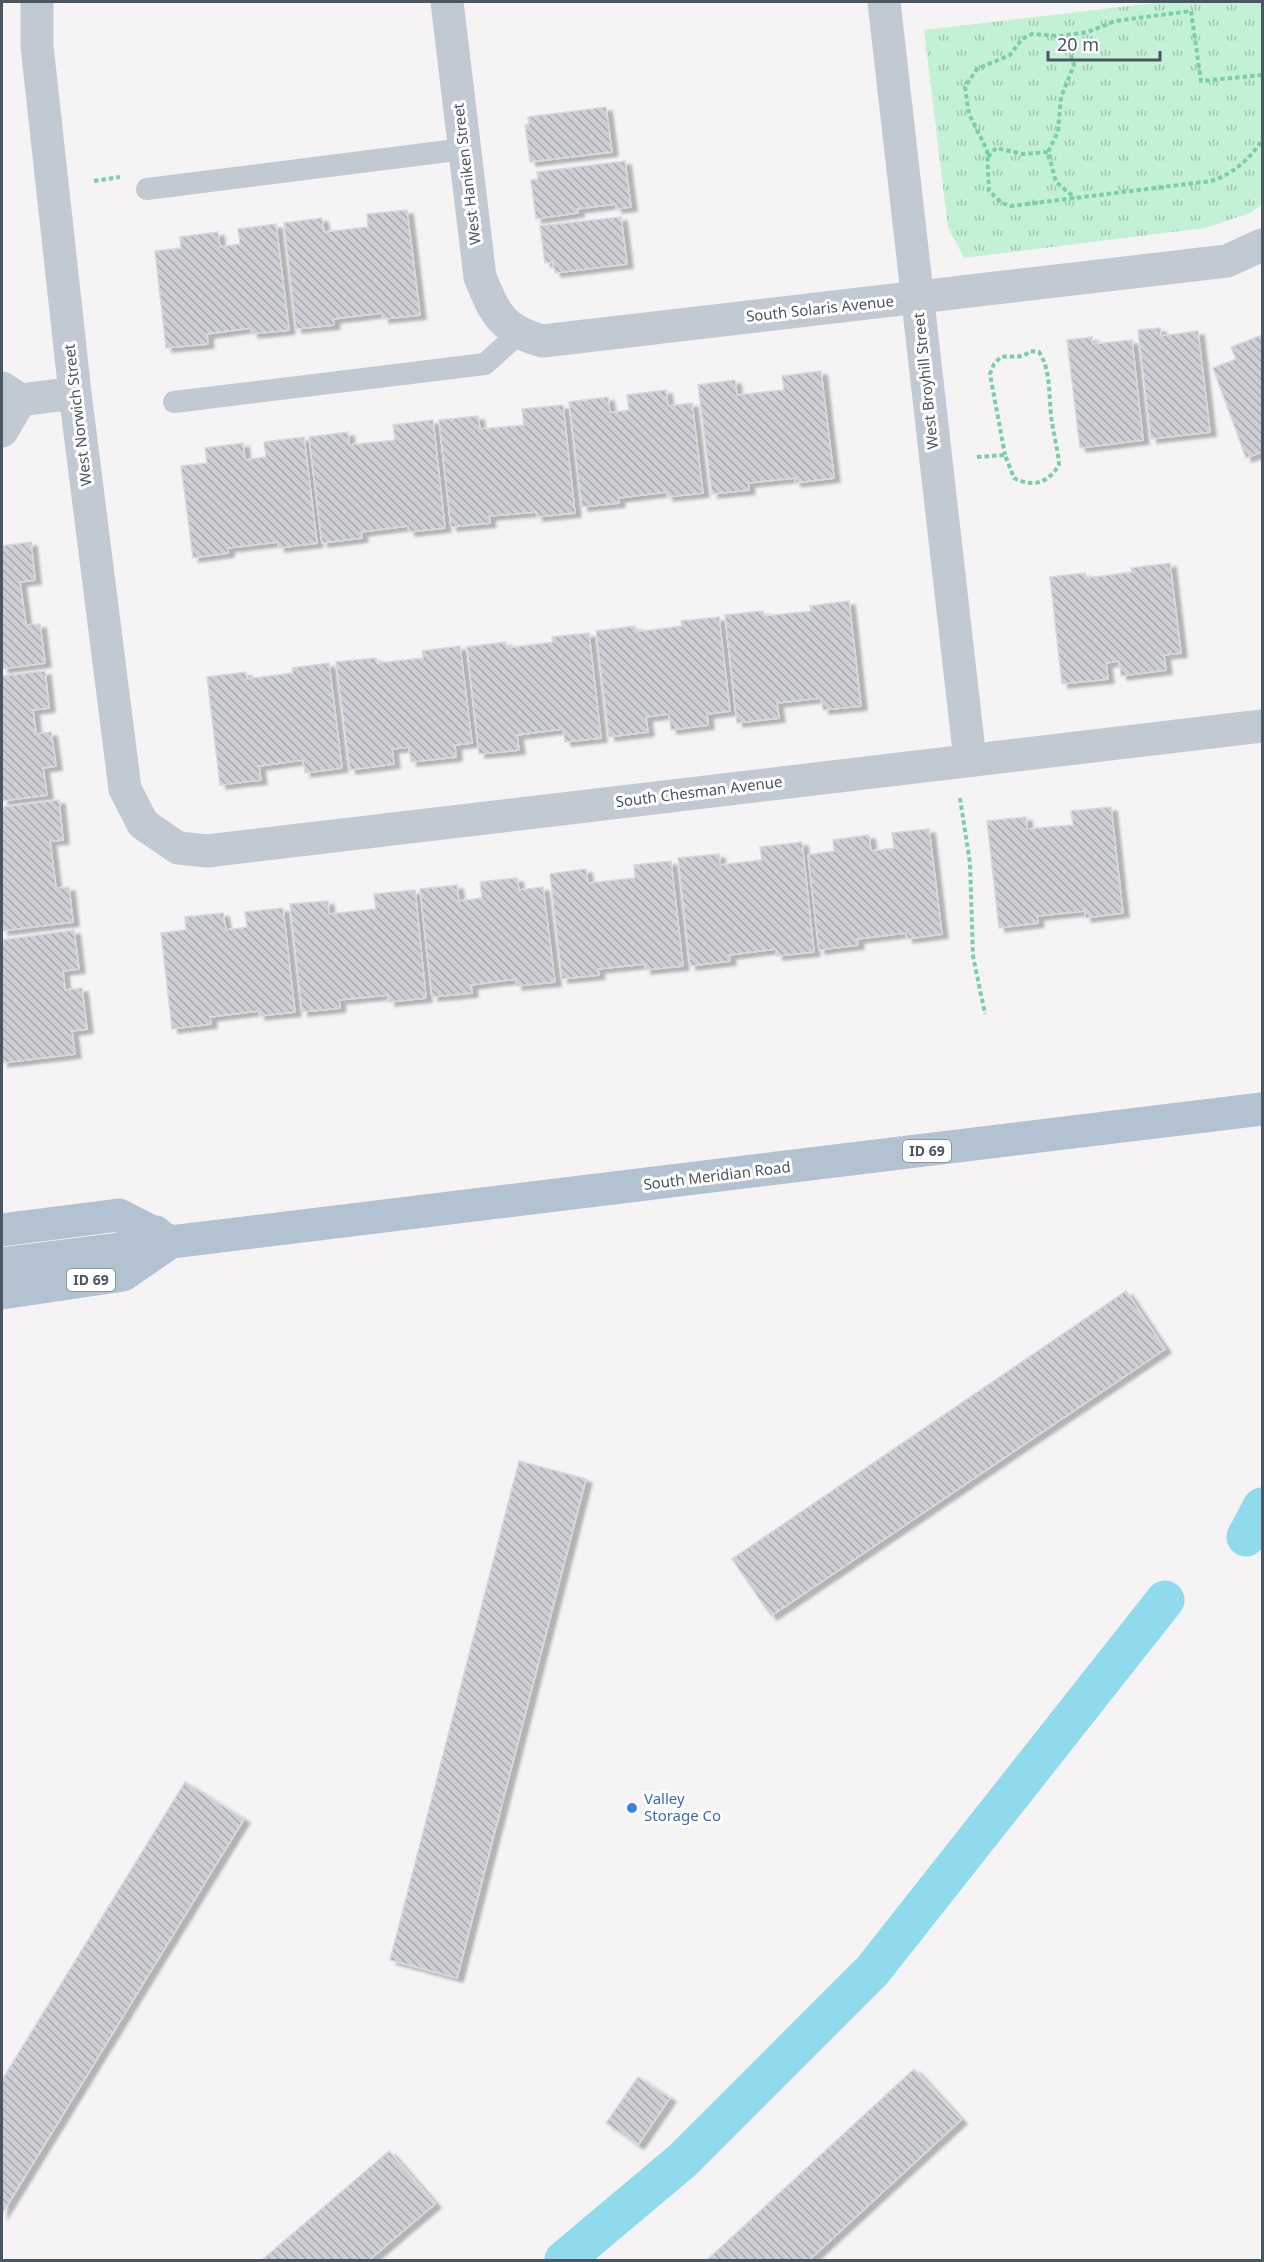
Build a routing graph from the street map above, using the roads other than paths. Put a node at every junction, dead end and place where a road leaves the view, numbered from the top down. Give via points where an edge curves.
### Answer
1 (37, 2) edge
2 (447, 2) edge
3 (884, 2) edge
4 (464, 149) junction
5 (147, 189) dead end
6 (1263, 245) edge
7 (917, 299) junction
8 (518, 334) junction
9 (75, 393) junction
10 (11, 394) edge
11 (174, 402) dead end
12 (2, 431) edge
13 (1263, 726) edge
14 (970, 760) junction
15 (143, 824) joint
16 (1263, 1110) edge
17 (2, 1230) edge
18 (164, 1237) junction
19 (2, 1264) edge
20 (2, 1293) edge

1 - 9 street, West Norwich Street via 37,46
2 - 4 street, West Haniken Street
3 - 7 street, West Broyhill Street
4 - 5 lane
4 - 8 street, West Haniken Street via 480,277 492,309
6 - 7 street, South Solaris Avenue via 1227,261
7 - 8 street, South Solaris Avenue via 543,341
7 - 14 street, West Broyhill Street
8 - 11 lane via 485,364
9 - 10 street
9 - 15 street, West Norwich Street via 124,789
10 - 12 street
13 - 14 street, South Chesman Avenue
14 - 15 street, South Chesman Avenue via 207,851 178,848
16 - 18 main road, South Meridian Road / ID 69
17 - 18 main road via 119,1215
18 - 19 main road via 119,1249
18 - 20 main road, South Meridian Road / ID 69 via 123,1275

